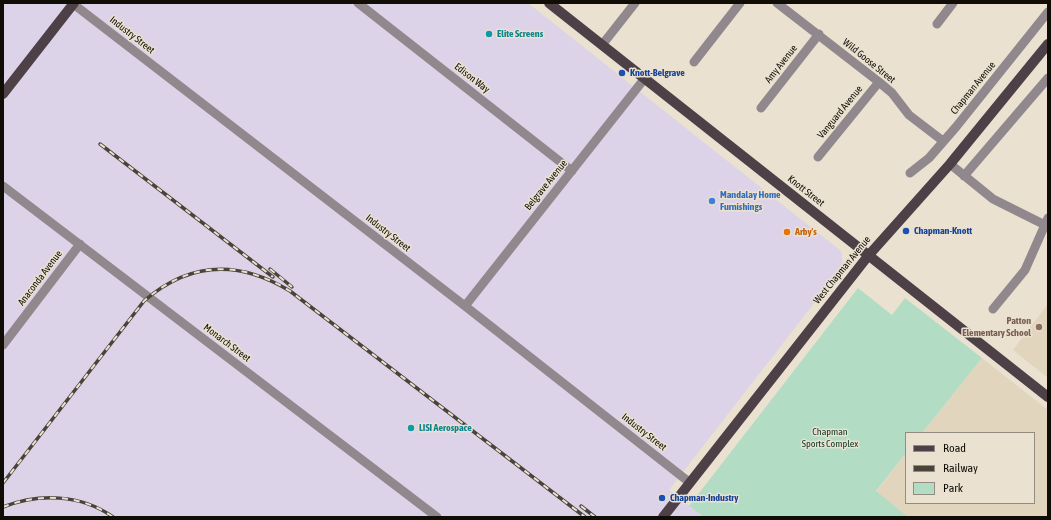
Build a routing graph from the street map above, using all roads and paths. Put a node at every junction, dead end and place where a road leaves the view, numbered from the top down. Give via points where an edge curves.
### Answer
1 (73, 3) edge
2 (358, 3) edge
3 (549, 3) edge
4 (635, 3) edge
5 (740, 3) edge
6 (777, 3) edge
7 (953, 3) edge
8 (1048, 12) edge
9 (937, 24) dead end
10 (819, 34) junction
11 (1048, 44) edge
12 (602, 45) junction
13 (694, 62) dead end
14 (645, 78) junction
15 (1048, 78) edge
16 (879, 82) junction
17 (3, 94) edge
18 (761, 108) dead end
19 (943, 141) junction
20 (818, 157) dead end
21 (950, 164) junction
22 (572, 171) junction
23 (910, 173) dead end
24 (964, 176) junction
25 (3, 186) edge
26 (1046, 221) edge
27 (80, 244) junction
28 (868, 256) junction
29 (465, 306) junction
30 (993, 309) dead end
31 (3, 345) edge
32 (1048, 397) edge
33 (689, 482) junction
34 (437, 517) edge
35 (663, 517) edge

1 - 17 main road
1 - 29 street, Industry Street
2 - 22 street, Edison Way
3 - 12 main road, Knott Street
4 - 12 street
5 - 13 street
6 - 10 street, Wild Goose Street
7 - 9 street
8 - 19 street, Chapman Avenue
10 - 16 street, Wild Goose Street
10 - 18 street, Amy Avenue
11 - 21 main road, West Chapman Avenue
12 - 14 main road, Knott Street
14 - 22 street, Belgrave Avenue
14 - 28 main road, Knott Street
15 - 24 street
16 - 19 street, Wild Goose Street via 892,93 909,115
16 - 20 street, Vanguard Avenue
19 - 23 street, Chapman Avenue via 929,158
21 - 24 street
21 - 28 main road, West Chapman Avenue
22 - 29 street, Belgrave Avenue
24 - 26 street via 993,200
25 - 27 street, Monarch Street
26 - 30 street via 1025,270
27 - 31 street, Anaconda Avenue
27 - 34 street, Monarch Street
28 - 32 main road, Knott Street
28 - 33 main road, West Chapman Avenue
29 - 33 street, Industry Street
33 - 35 main road, West Chapman Avenue

